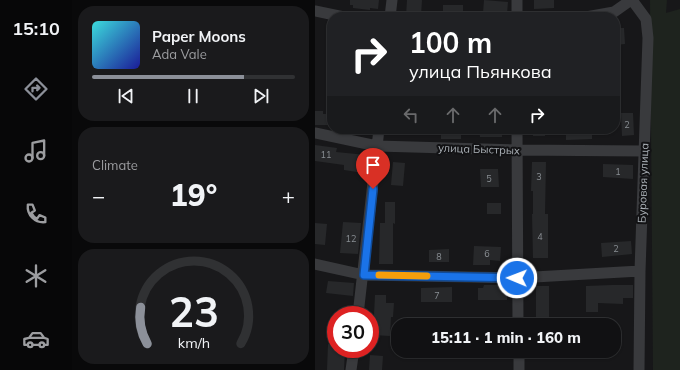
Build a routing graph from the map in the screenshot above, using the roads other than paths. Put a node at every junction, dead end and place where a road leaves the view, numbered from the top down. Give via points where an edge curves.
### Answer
1 (392, 0) edge
2 (517, 0) edge
3 (631, 0) edge
4 (315, 11) edge
5 (391, 12) edge
6 (517, 12) edge
7 (614, 12) edge
8 (327, 13) edge
9 (315, 133) edge
10 (378, 134) edge
11 (517, 134) edge
12 (377, 146) junction
13 (517, 150) junction
14 (643, 151) junction
15 (315, 264) edge
16 (640, 271) junction
17 (364, 275) junction
18 (517, 278) junction
19 (359, 306) edge
20 (518, 318) edge
21 (353, 358) edge
22 (519, 358) edge
23 (351, 370) edge
24 (519, 370) edge
25 (639, 370) edge

1 - 5 street
2 - 6 street
3 - 7 street
3 - 14 street, Буровая улица via 646,19 648,38
4 - 8 street
9 - 12 street, улица Быстрых
10 - 12 street
11 - 13 street
12 - 13 street, улица Быстрых
12 - 17 street
13 - 14 street, улица Быстрых
13 - 18 street
14 - 16 street, Буровая улица
15 - 17 street
16 - 18 street
16 - 25 street, Буровая улица
17 - 18 street
17 - 19 street
18 - 20 street
21 - 23 street
22 - 24 street

